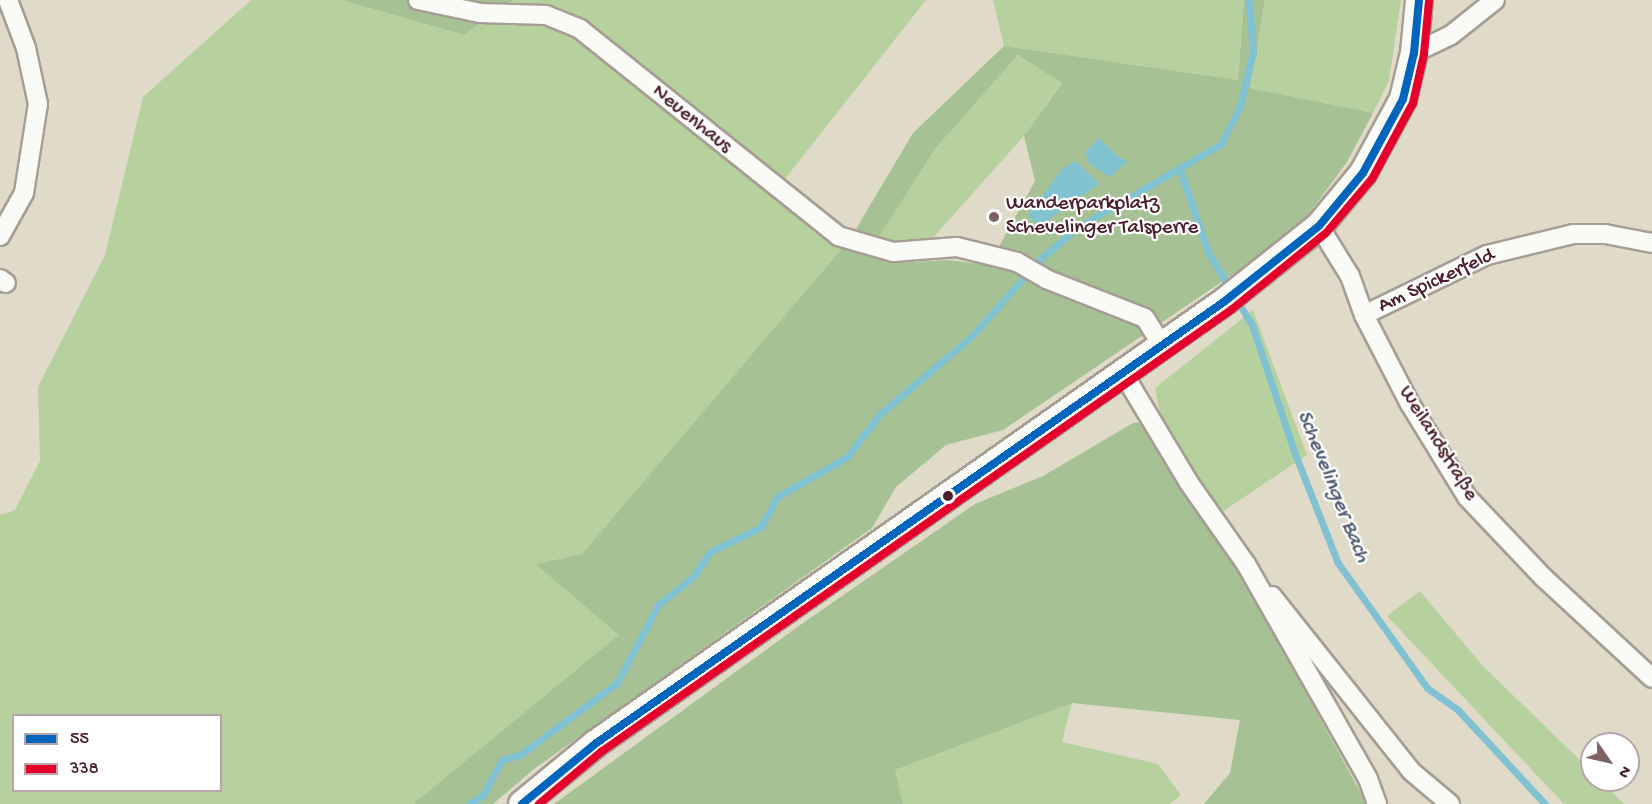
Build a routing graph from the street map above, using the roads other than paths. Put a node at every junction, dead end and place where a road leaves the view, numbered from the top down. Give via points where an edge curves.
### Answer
1 (9, 0) edge
2 (418, 0) edge
3 (1419, 0) edge
4 (1496, 0) edge
5 (1414, 53) junction
6 (1319, 226) junction
7 (0, 236) edge
8 (1652, 243) edge
9 (1364, 315) junction
10 (1162, 345) junction
11 (1123, 373) junction
12 (1246, 564) junction
13 (1652, 678) edge
14 (522, 804) edge
15 (1377, 804) edge
16 (1450, 804) edge

1 - 7 street via 26,48 38,104 24,193
2 - 10 street, Neuenhaus via 480,13 546,15 580,29 838,236 893,252 957,247 1017,262 1046,279 1145,318
3 - 5 main road
4 - 5 street via 1451,35
5 - 6 main road via 1403,99 1386,134 1363,172
6 - 9 street, Weilandstraße via 1350,276
6 - 10 main road
8 - 9 street, Am Spickerfeld via 1605,234 1573,234 1487,255
9 - 13 street, Weilandstraße via 1410,404 1467,497 1544,578
10 - 11 main road
11 - 12 street via 1189,483
11 - 14 main road via 595,744
12 - 15 street via 1368,779
12 - 16 street via 1411,771

